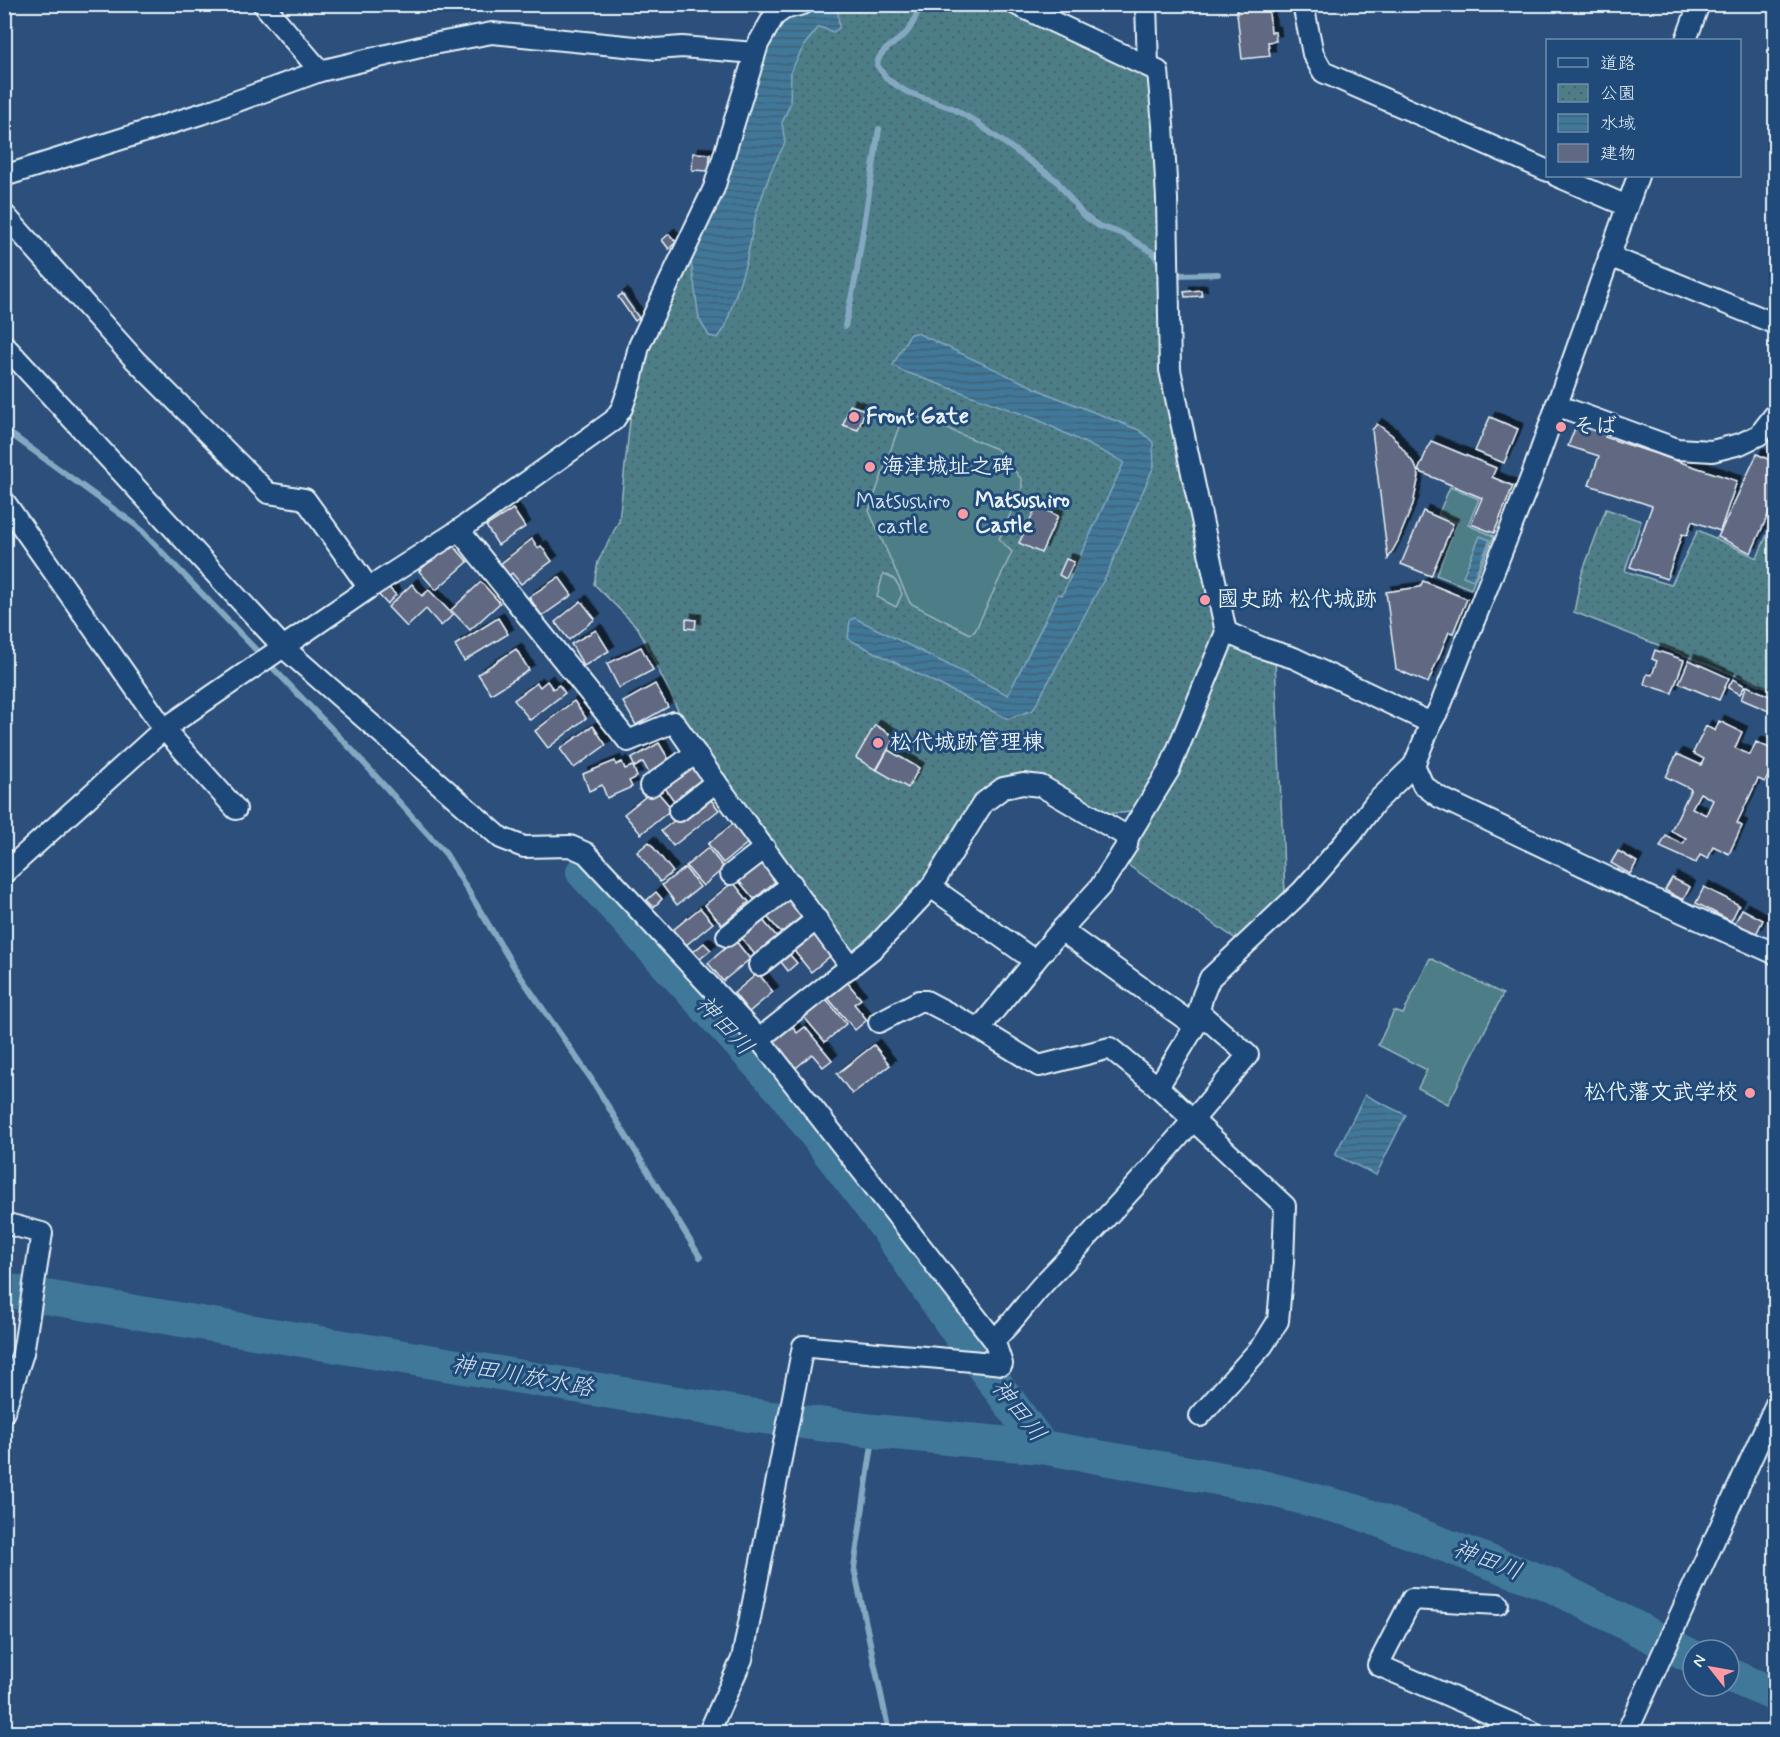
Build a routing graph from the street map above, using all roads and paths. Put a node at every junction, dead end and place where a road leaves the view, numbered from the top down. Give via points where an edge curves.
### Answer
1 (263, 4) edge
2 (802, 4) edge
3 (1014, 4) edge
4 (1146, 4) edge
5 (1303, 4) edge
6 (1699, 4) edge
7 (1686, 39) edge
8 (755, 52) junction
9 (1148, 66) junction
10 (320, 71) junction
11 (1546, 170) edge
12 (4, 176) edge
13 (1559, 177) edge
14 (1638, 177) edge
15 (1627, 206) junction
16 (4, 214) edge
17 (1609, 256) junction
18 (1776, 324) edge
19 (4, 345) edge
20 (1556, 405) junction
21 (1776, 413) edge
22 (4, 501) edge
23 (459, 530) junction
24 (369, 588) junction
25 (1226, 632) junction
26 (283, 647) junction
27 (1431, 723) junction
28 (164, 729) junction
29 (696, 753) junction
30 (1414, 765) junction
31 (716, 782) junction
32 (650, 786) dead end
33 (236, 810) dead end
34 (679, 811) dead end
35 (1128, 837) junction
36 (765, 848) junction
37 (4, 873) edge
38 (731, 874) dead end
39 (792, 884) junction
40 (931, 887) junction
41 (818, 919) junction
42 (1061, 930) junction
43 (727, 936) dead end
44 (1776, 954) edge
45 (1035, 961) junction
46 (759, 965) dead end
47 (851, 967) junction
48 (1197, 1019) junction
49 (879, 1022) dead end
50 (979, 1029) junction
51 (759, 1039) junction
52 (1158, 1087) junction
53 (1193, 1120) junction
54 (4, 1223) edge
55 (994, 1340) junction
56 (1776, 1404) edge
57 (4, 1412) edge
58 (1200, 1416) dead end
59 (1498, 1604) dead end
60 (709, 1732) edge
61 (1532, 1732) edge
62 (1627, 1732) edge

1 - 10 street
2 - 8 street via 774,16
3 - 9 street
4 - 9 street
5 - 11 street via 1313,54 1323,72
6 - 7 street
8 - 10 street via 656,49 492,33
8 - 23 street via 714,188 639,346 622,408 614,420
9 - 25 street via 1158,70 1163,125 1170,370
10 - 12 street via 210,111
13 - 15 street
14 - 15 street
15 - 17 street
16 - 24 street via 135,360 268,493 304,499
17 - 18 street
17 - 20 street
19 - 26 street
20 - 21 street via 1677,449 1712,451 1759,435
20 - 27 street
22 - 28 street
23 - 24 street
23 - 29 street via 628,741 674,722
24 - 26 street
25 - 27 street via 1294,658
25 - 35 street via 1169,770
26 - 28 street
26 - 51 street via 501,838 524,847 570,846 586,853
27 - 30 street
28 - 33 street
28 - 37 street
29 - 31 street
29 - 32 street
30 - 44 street via 1424,785 1439,797
30 - 48 street via 1376,803 1302,891 1210,978
31 - 34 street
31 - 36 street
35 - 40 street via 1041,786 1003,788 982,803
35 - 42 street via 1101,887
36 - 38 street
36 - 39 street
39 - 41 street
39 - 43 street
40 - 45 street
40 - 47 street
41 - 46 street
41 - 47 street
42 - 45 street
42 - 48 street
45 - 50 street
47 - 51 street
48 - 52 street
48 - 53 street via 1248,1055
49 - 50 street via 926,1000
50 - 52 street via 1039,1066 1110,1048
51 - 55 street
52 - 53 street
53 - 55 street
53 - 58 street via 1285,1206 1278,1321 1263,1345
54 - 57 street via 42,1233 24,1353
55 - 60 street via 1002,1364 802,1346 742,1659
56 - 62 street
59 - 61 street via 1412,1599 1378,1665

